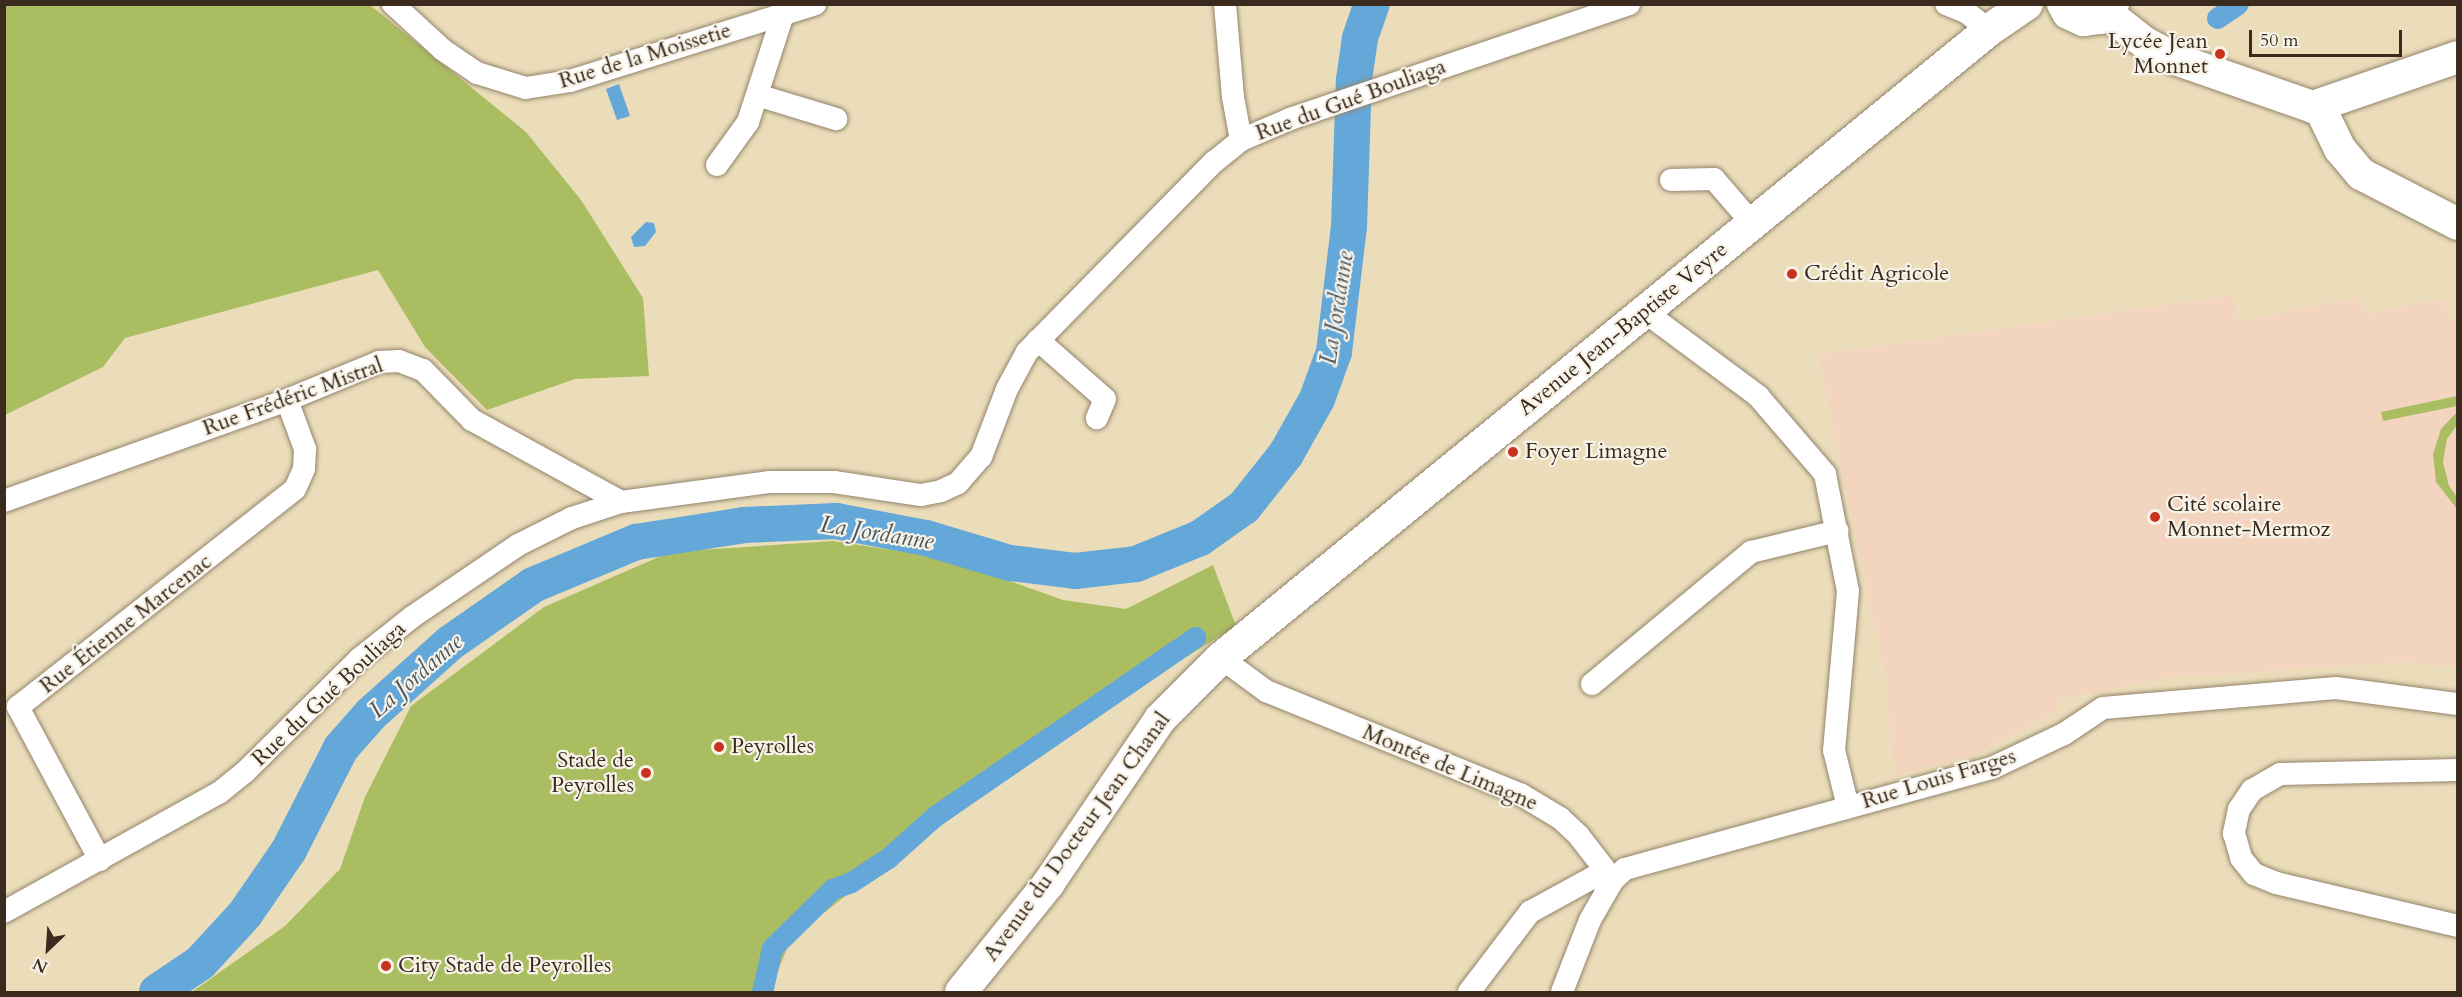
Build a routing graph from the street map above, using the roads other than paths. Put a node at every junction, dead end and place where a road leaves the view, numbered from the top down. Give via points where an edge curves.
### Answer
1 (393, 4) edge
2 (814, 4) edge
3 (1225, 4) edge
4 (1629, 4) edge
5 (1946, 4) edge
6 (2027, 4) edge
7 (2063, 4) edge
8 (2110, 9) edge
9 (783, 14) junction
10 (1989, 30) junction
11 (2457, 57) edge
12 (757, 94) junction
13 (2319, 105) junction
14 (836, 119) dead end
15 (1241, 140) junction
16 (717, 165) dead end
17 (1671, 180) dead end
18 (1752, 223) junction
19 (2457, 224) edge
20 (1645, 312) junction
21 (1038, 340) junction
22 (287, 400) junction
23 (1097, 418) dead end
24 (4, 501) edge
25 (621, 502) junction
26 (1837, 531) junction
27 (1221, 658) junction
28 (1593, 684) dead end
29 (2457, 704) edge
30 (11, 707) edge
31 (2457, 770) edge
32 (1848, 807) junction
33 (100, 860) junction
34 (1613, 880) junction
35 (4, 912) edge
36 (2457, 926) edge
37 (961, 993) edge
38 (1468, 993) edge
39 (1562, 993) edge

1 - 9 street, Rue de la Moissetie via 443,50 477,73 510,86 544,87
2 - 9 street, Rue de la Moissetie
3 - 15 street via 1233,98
4 - 15 street, Rue du Gué Bouliaga
5 - 10 street via 1966,12
6 - 10 main road, Avenue Jean-Baptiste Veyre
7 - 8 main road via 2068,13 2083,20
8 - 13 main road via 2145,43 2175,59 2313,107
9 - 12 street
10 - 18 main road, Avenue Jean-Baptiste Veyre
11 - 13 main road
12 - 14 street
12 - 16 street via 748,122
13 - 19 main road via 2340,149 2361,174
15 - 21 street, Rue du Gué Bouliaga via 1214,162
17 - 18 street via 1714,179
18 - 20 main road, Avenue Jean-Baptiste Veyre
20 - 26 street via 1758,396 1784,423 1825,474
20 - 27 main road, Avenue Jean-Baptiste Veyre
21 - 23 street via 1105,399
21 - 25 street, Rue du Gué Bouliaga via 1016,369 981,457 958,483 941,491 900,494 807,480 721,487
22 - 24 street, Rue Frédéric Mistral
22 - 25 street, Rue Frédéric Mistral via 379,362 399,361 423,370 472,420
22 - 30 street, Rue Étienne Marcenac via 305,449 304,469 295,489
25 - 33 street, Rue du Gué Bouliaga via 564,522 475,573 359,659 234,782
26 - 28 street via 1751,552
26 - 32 street via 1848,591 1834,750
27 - 34 street, Montée de Limagne via 1266,691 1520,794 1560,818
27 - 37 main road, Avenue du Docteur Jean Chanal via 1160,719 1048,884
29 - 32 street, Rue Louis Farges via 2336,688 2103,708 2064,734 1992,768
30 - 33 street, Rue Étienne Marcenac
31 - 36 street via 2280,774 2252,790 2239,809 2234,833 2241,858 2254,874
32 - 34 street, Rue Louis Farges via 1625,868
33 - 35 street, Rue du Gué Bouliaga
34 - 38 street, Rue Louis Farges via 1592,878 1530,912
34 - 39 street via 1590,920

